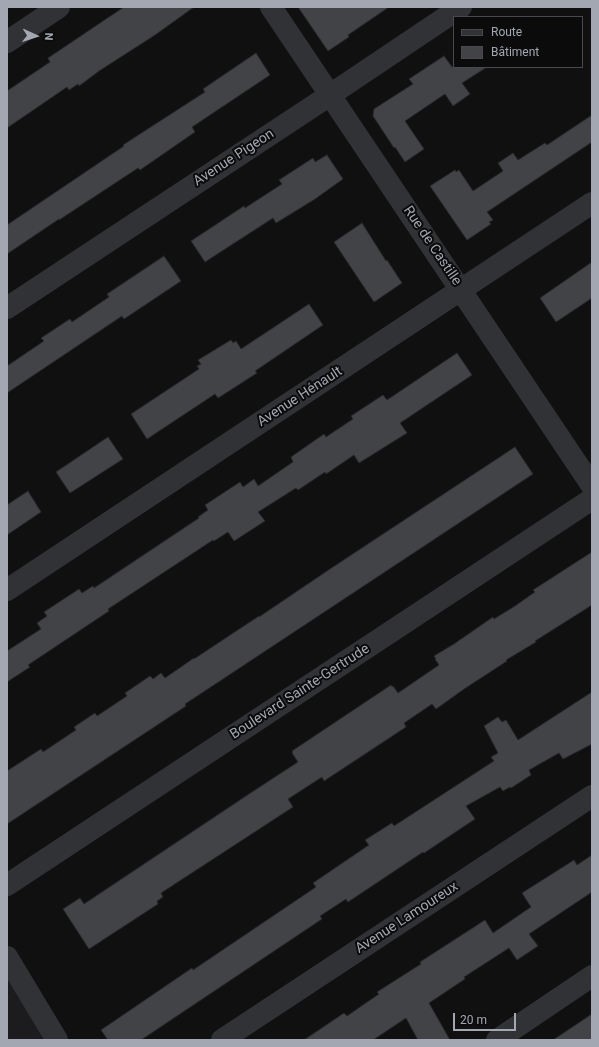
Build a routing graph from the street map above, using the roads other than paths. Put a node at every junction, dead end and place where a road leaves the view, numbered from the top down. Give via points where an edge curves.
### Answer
1 (59, 7) edge
2 (271, 7) edge
3 (461, 7) edge
4 (7, 42) edge
5 (330, 95) junction
6 (592, 203) edge
7 (461, 290) junction
8 (7, 308) edge
9 (592, 486) edge
10 (592, 499) edge
11 (7, 590) edge
12 (592, 796) edge
13 (7, 885) edge
14 (7, 957) edge
15 (592, 976) edge
16 (57, 1040) edge
17 (222, 1040) edge
18 (497, 1040) edge

1 - 4 street
2 - 5 street, Rue de Castille
3 - 5 street, Avenue Pigeon
5 - 7 street, Rue de Castille
5 - 8 street, Avenue Pigeon
6 - 7 street, Avenue Hénault
7 - 9 street, Rue de Castille
7 - 11 street, Avenue Hénault
10 - 13 street, Boulevard Sainte-Gertrude
12 - 17 street, Avenue Lamoureux
14 - 16 street
15 - 18 street

